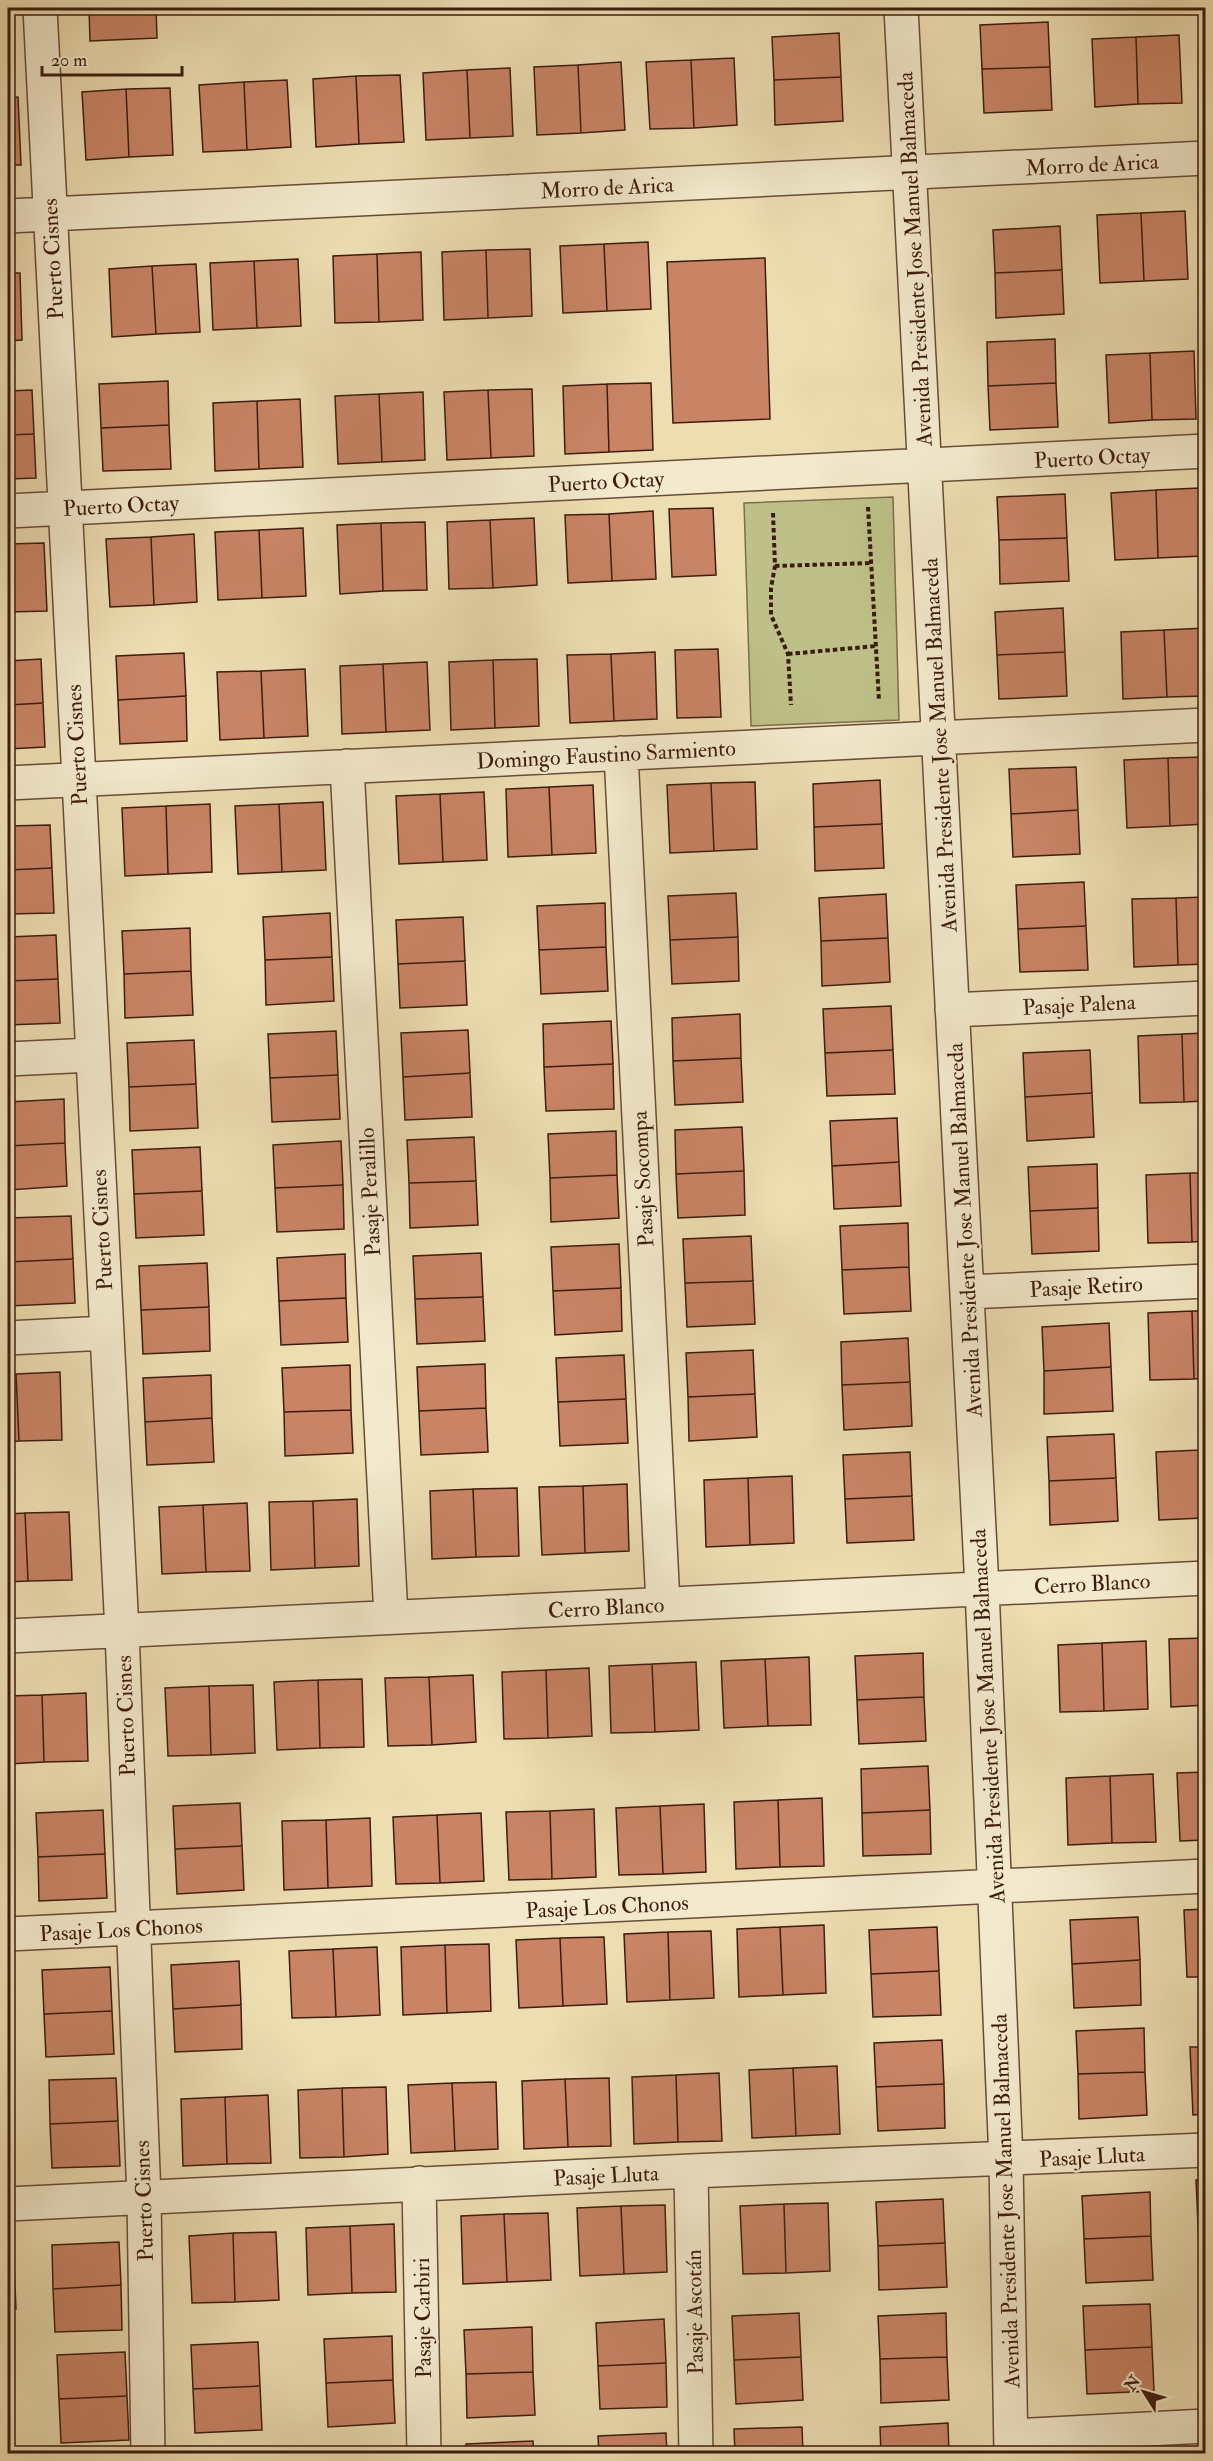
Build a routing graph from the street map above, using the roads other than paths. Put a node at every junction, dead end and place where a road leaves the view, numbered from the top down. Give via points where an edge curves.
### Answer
1 (40, 8) edge
2 (901, 8) edge
3 (1206, 158) edge
4 (909, 172) junction
5 (50, 214) junction
6 (8, 216) edge
7 (1206, 451) edge
8 (924, 465) junction
9 (64, 508) junction
10 (8, 511) edge
11 (1206, 725) edge
12 (939, 737) junction
13 (621, 753) junction
14 (347, 766) junction
15 (77, 780) junction
16 (8, 783) edge
17 (1206, 998) edge
18 (952, 1010) junction
19 (92, 1055) junction
20 (8, 1059) edge
21 (1206, 1281) edge
22 (967, 1292) junction
23 (106, 1333) junction
24 (8, 1338) edge
25 (1206, 1578) edge
26 (982, 1588) junction
27 (663, 1604) junction
28 (390, 1617) junction
29 (122, 1631) junction
30 (8, 1636) edge
31 (1206, 1876) edge
32 (995, 1886) junction
33 (133, 1928) junction
34 (8, 1934) edge
35 (1206, 2150) edge
36 (1006, 2160) junction
37 (691, 2170) junction
38 (419, 2183) junction
39 (144, 2198) junction
40 (8, 2204) edge
41 (1206, 2426) edge
42 (1011, 2445) edge
43 (148, 2454) edge
44 (424, 2454) edge
45 (696, 2454) edge

1 - 5 street, Puerto Cisnes
2 - 4 street, Avenida Presidente Jose Manuel Balmaceda
3 - 4 street, Morro de Arica
4 - 5 street, Morro de Arica
4 - 8 street, Avenida Presidente Jose Manuel Balmaceda
5 - 6 street, Morro de Arica
5 - 9 street, Puerto Cisnes
7 - 8 street, Puerto Octay
8 - 9 street, Puerto Octay
8 - 12 street, Avenida Presidente Jose Manuel Balmaceda
9 - 10 street, Puerto Octay
9 - 15 street, Puerto Cisnes
11 - 12 street, Domingo Faustino Sarmiento
12 - 13 street, Domingo Faustino Sarmiento
12 - 18 street, Avenida Presidente Jose Manuel Balmaceda
13 - 14 street, Domingo Faustino Sarmiento
13 - 27 street, Pasaje Socompa
14 - 15 street, Domingo Faustino Sarmiento
14 - 28 street, Pasaje Peralillo
15 - 16 street, Domingo Faustino Sarmiento
15 - 19 street, Puerto Cisnes
17 - 18 street, Pasaje Palena
18 - 22 street, Avenida Presidente Jose Manuel Balmaceda
19 - 20 street
19 - 23 street, Puerto Cisnes
21 - 22 street, Pasaje Retiro
22 - 26 street, Avenida Presidente Jose Manuel Balmaceda
23 - 24 street
23 - 29 street, Puerto Cisnes
25 - 26 street, Cerro Blanco
26 - 27 street, Cerro Blanco
26 - 32 street, Avenida Presidente Jose Manuel Balmaceda
27 - 28 street, Cerro Blanco
28 - 29 street, Cerro Blanco
29 - 30 street, Cerro Blanco
29 - 33 street, Puerto Cisnes
31 - 32 street, Pasaje Los Chonos
32 - 33 street, Pasaje Los Chonos
32 - 36 street, Avenida Presidente Jose Manuel Balmaceda
33 - 34 street, Pasaje Los Chonos
33 - 39 street, Puerto Cisnes
35 - 36 street, Pasaje Lluta
36 - 37 street, Pasaje Lluta
36 - 42 street, Avenida Presidente Jose Manuel Balmaceda
37 - 38 street, Pasaje Lluta
37 - 45 street, Pasaje Ascotán
38 - 39 street, Pasaje Lluta
38 - 44 street, Pasaje Carbiri
39 - 40 street, Pasaje Lluta
39 - 43 street, Puerto Cisnes
41 - 42 street

